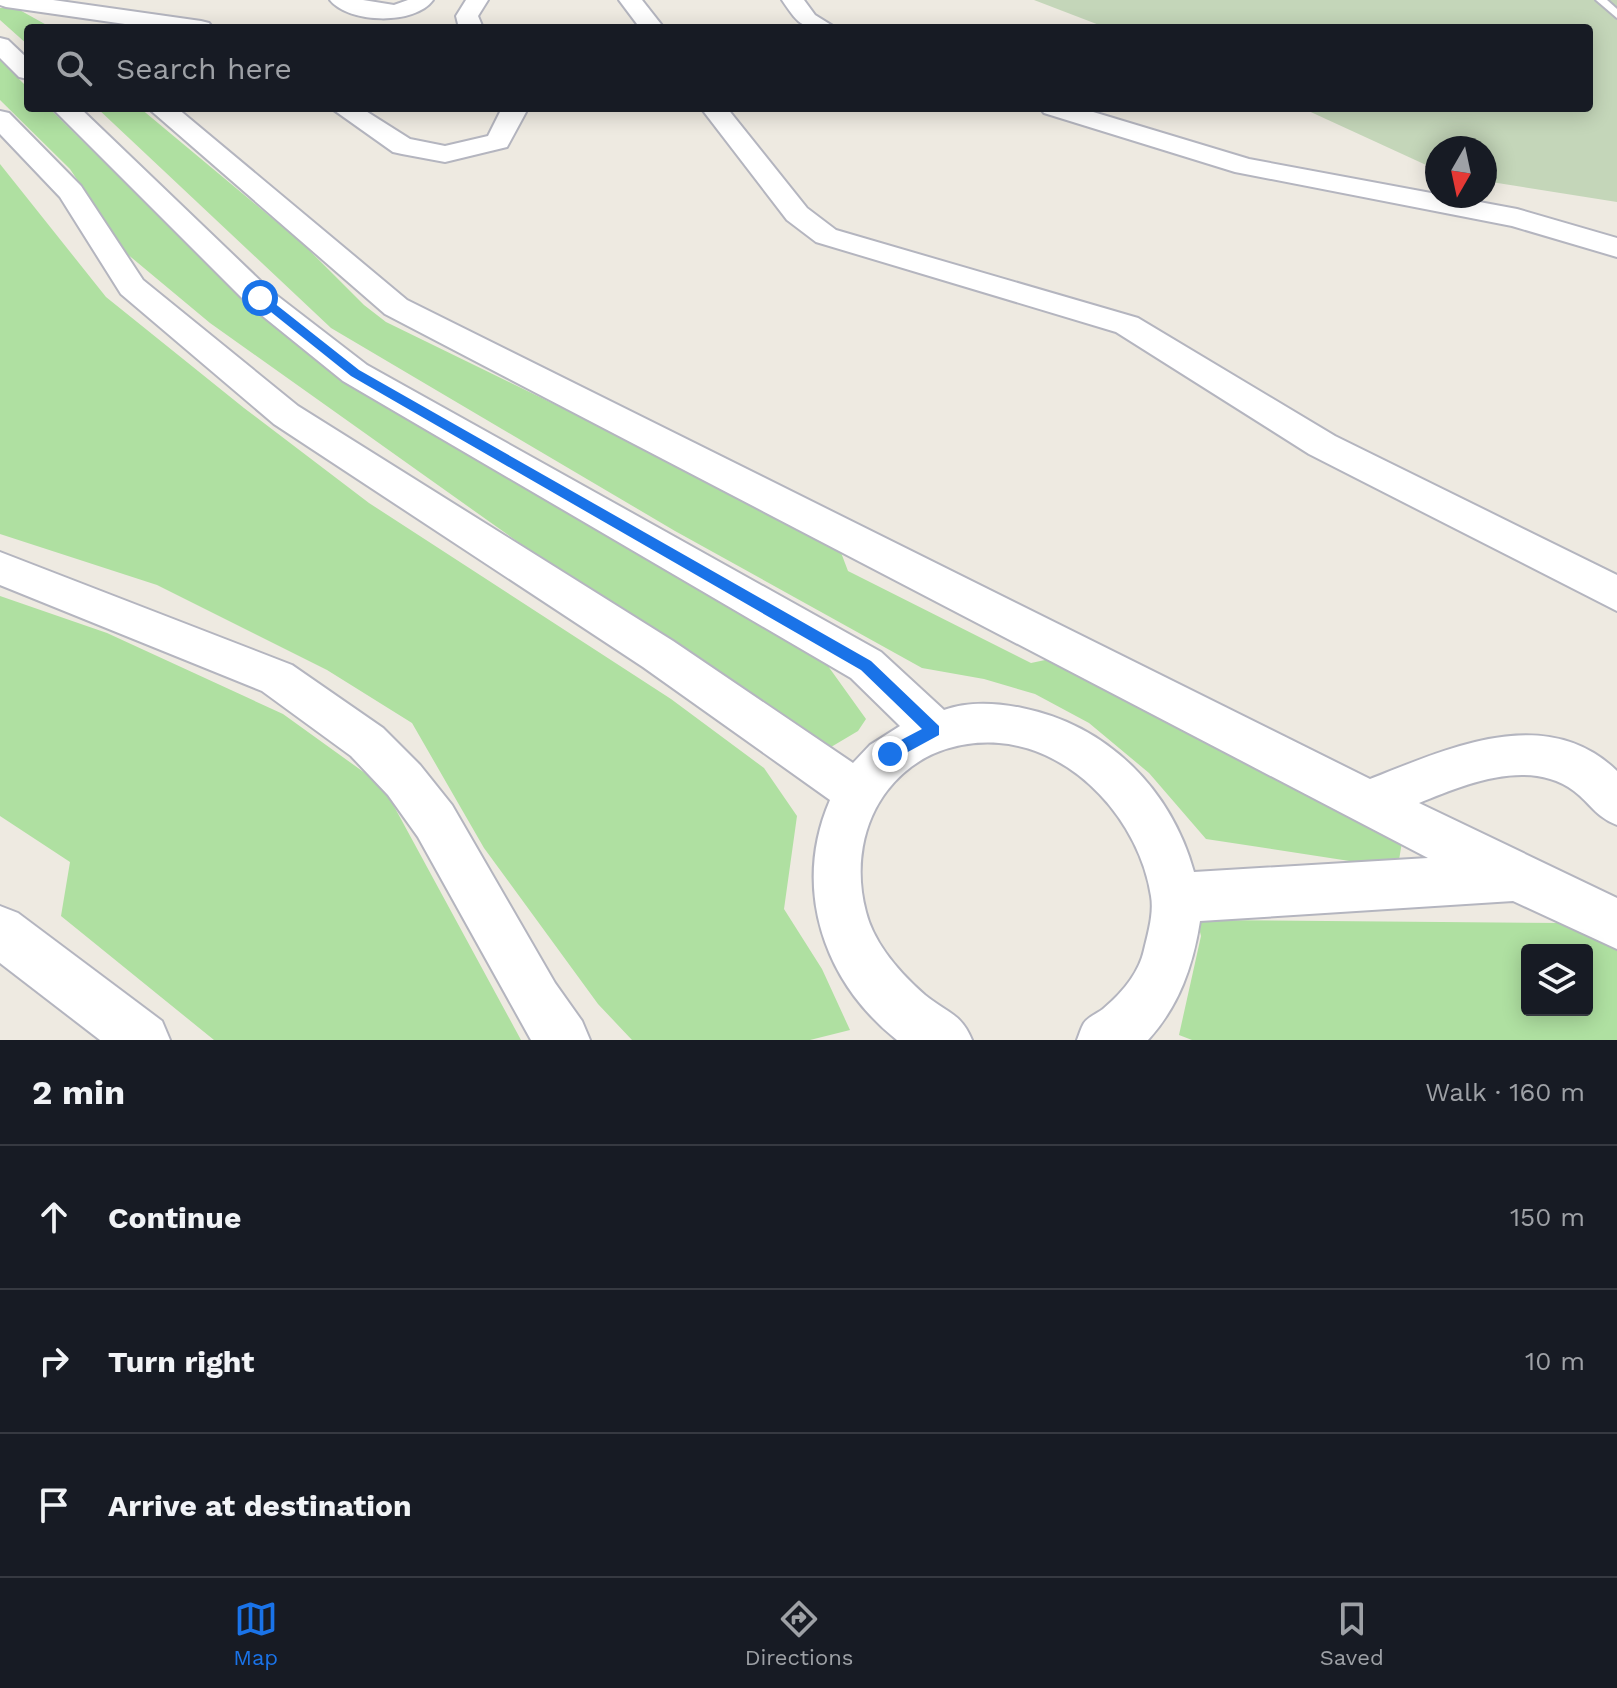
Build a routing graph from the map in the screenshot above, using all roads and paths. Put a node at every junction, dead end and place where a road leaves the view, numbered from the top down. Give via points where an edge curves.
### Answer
1 (6, 0) edge
2 (341, 0) edge
3 (422, 0) edge
4 (477, 0) edge
5 (630, 0) edge
6 (793, 0) edge
7 (1601, 0) edge
8 (39, 4) junction
9 (1617, 15) edge
10 (62, 24) edge
11 (168, 24) edge
12 (470, 24) edge
13 (649, 24) edge
14 (816, 24) edge
15 (0, 45) edge
16 (24, 68) edge
17 (69, 112) edge
18 (166, 112) edge
19 (350, 112) edge
20 (513, 112) edge
21 (725, 112) edge
22 (1066, 112) edge
23 (0, 119) edge
24 (1617, 248) edge
25 (0, 568) edge
26 (1617, 594) edge
27 (934, 730) junction
28 (856, 792) junction
29 (1367, 802) junction
30 (1617, 803) edge
31 (1515, 877) junction
32 (1177, 898) junction
33 (1617, 924) edge
34 (0, 931) edge
35 (143, 1040) edge
36 (563, 1040) edge
37 (941, 1040) edge
38 (1108, 1040) edge

1 - 8 street
2 - 3 street via 396,12
4 - 12 street via 467,16
5 - 13 street
6 - 14 street
7 - 9 lane
8 - 10 street
8 - 11 street
15 - 16 street
17 - 27 street via 260,298 355,373 866,665
18 - 29 street via 396,307
19 - 20 street via 402,146 445,154 498,141
21 - 26 street via 797,214 826,236 1127,325 1322,445
22 - 24 street via 1245,166 1517,218
23 - 28 street via 71,192 132,287 286,415 658,654
25 - 36 street via 277,678 367,742 435,821 536,1002
27 - 28 street via 890,754
27 - 32 street via 984,722 1037,730 1088,754 1131,792 1162,840
28 - 37 street via 838,842 838,899 857,957 893,1003
29 - 30 street via 1471,762 1532,753 1582,769
29 - 31 street
31 - 32 street
31 - 33 street
32 - 38 street via 1171,955 1147,1002
34 - 35 street

